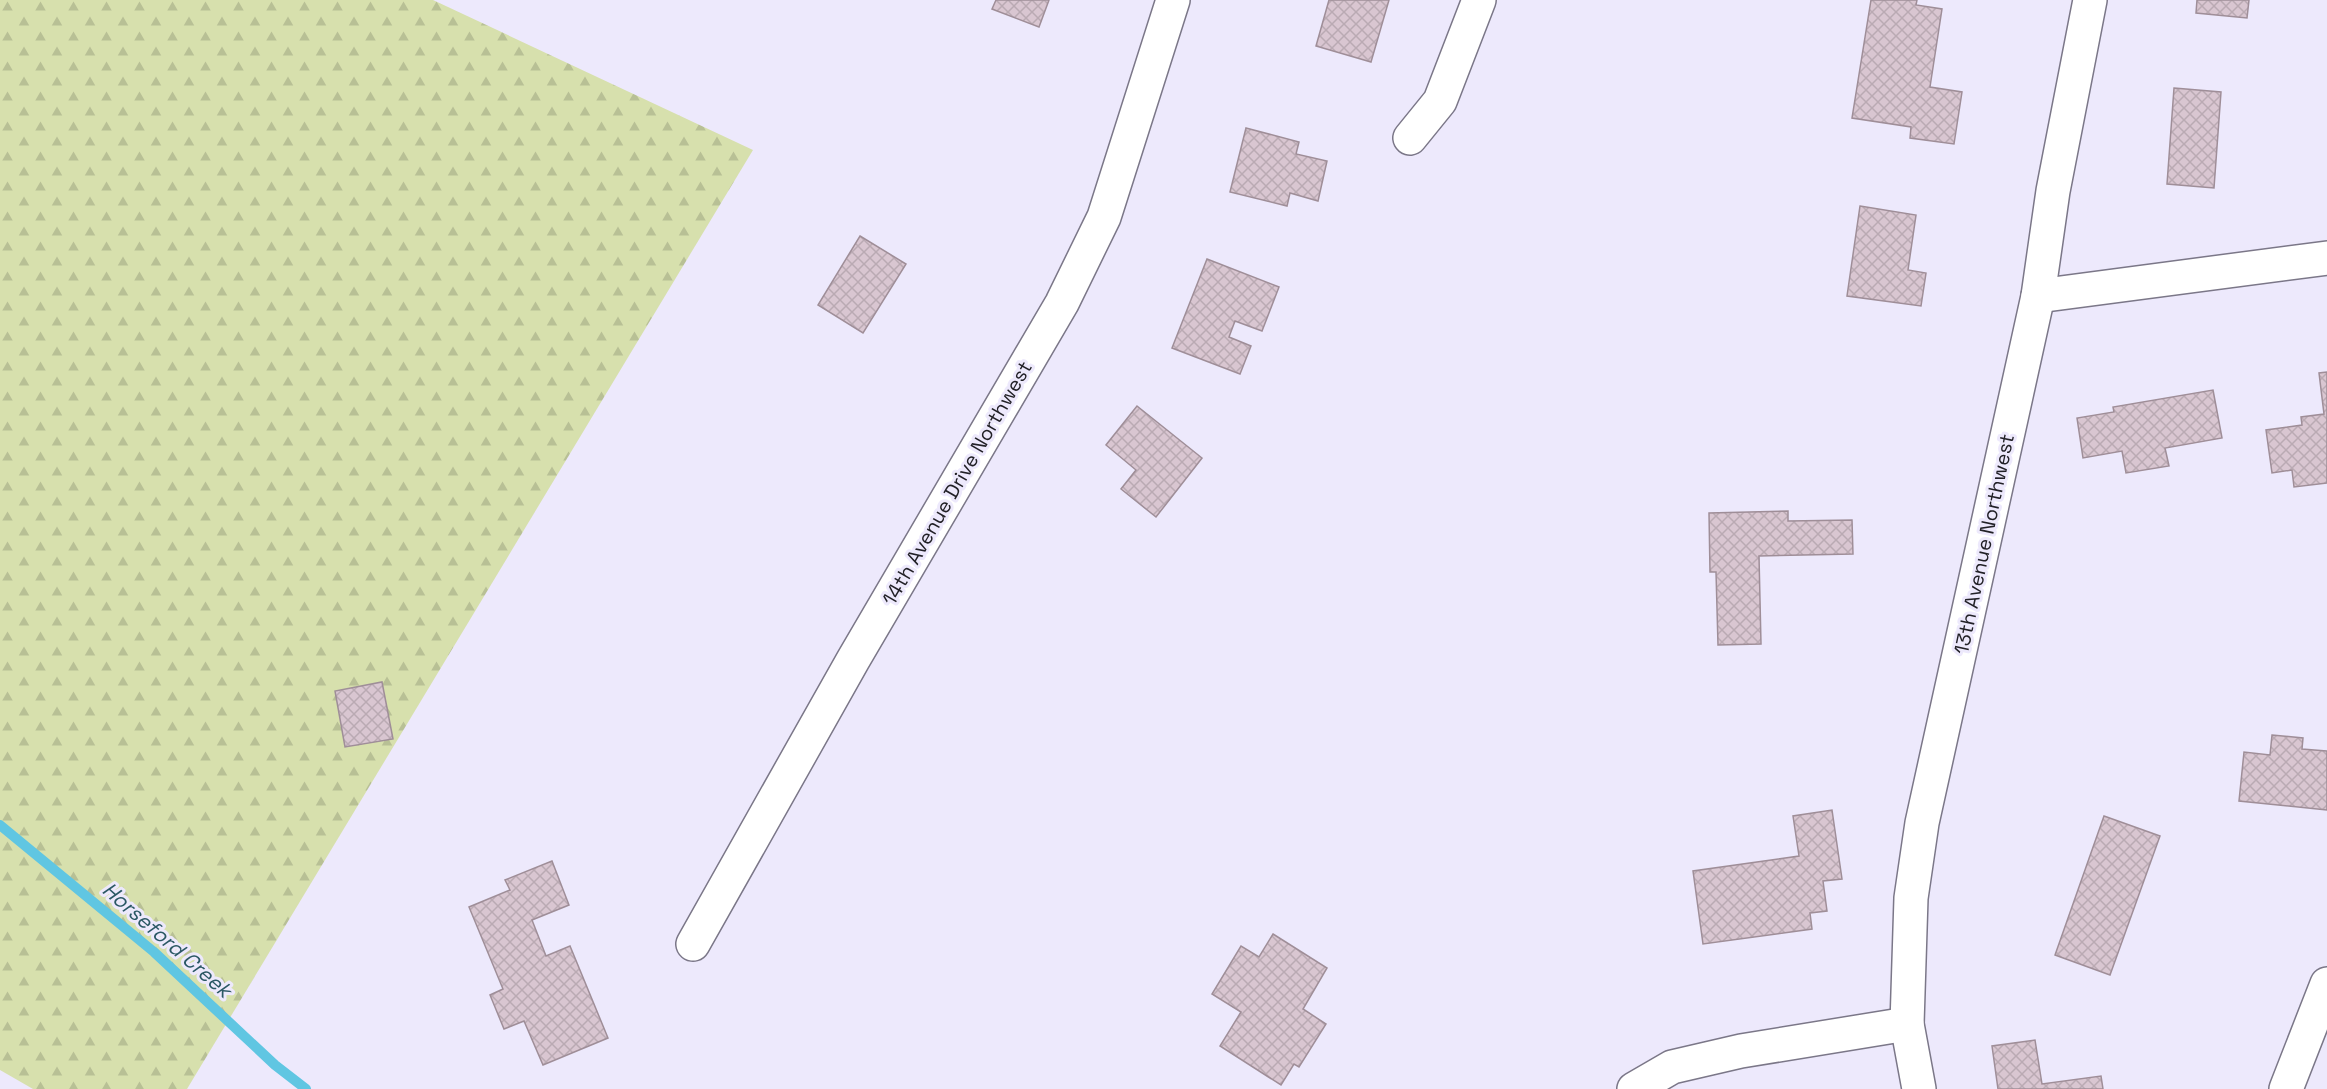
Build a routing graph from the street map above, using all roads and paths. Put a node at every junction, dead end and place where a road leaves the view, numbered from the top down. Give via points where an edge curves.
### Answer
1 (1173, 0) edge
2 (1479, 0) edge
3 (2090, 0) edge
4 (1410, 138) dead end
5 (2327, 258) edge
6 (2038, 296) junction
7 (693, 944) dead end
8 (2327, 984) edge
9 (1907, 1024) junction
10 (1634, 1089) edge
11 (1919, 1089) edge
12 (2286, 1089) edge

1 - 7 street, 14th Avenue Drive Northwest via 1104,217 1062,303
2 - 4 street via 1440,101
3 - 6 street, 13th Avenue Northwest via 2053,191
5 - 6 street
6 - 9 street, 13th Avenue Northwest via 1922,823 1911,898
8 - 12 street
9 - 10 street via 1741,1051 1672,1067
9 - 11 street, 13th Avenue Northwest

